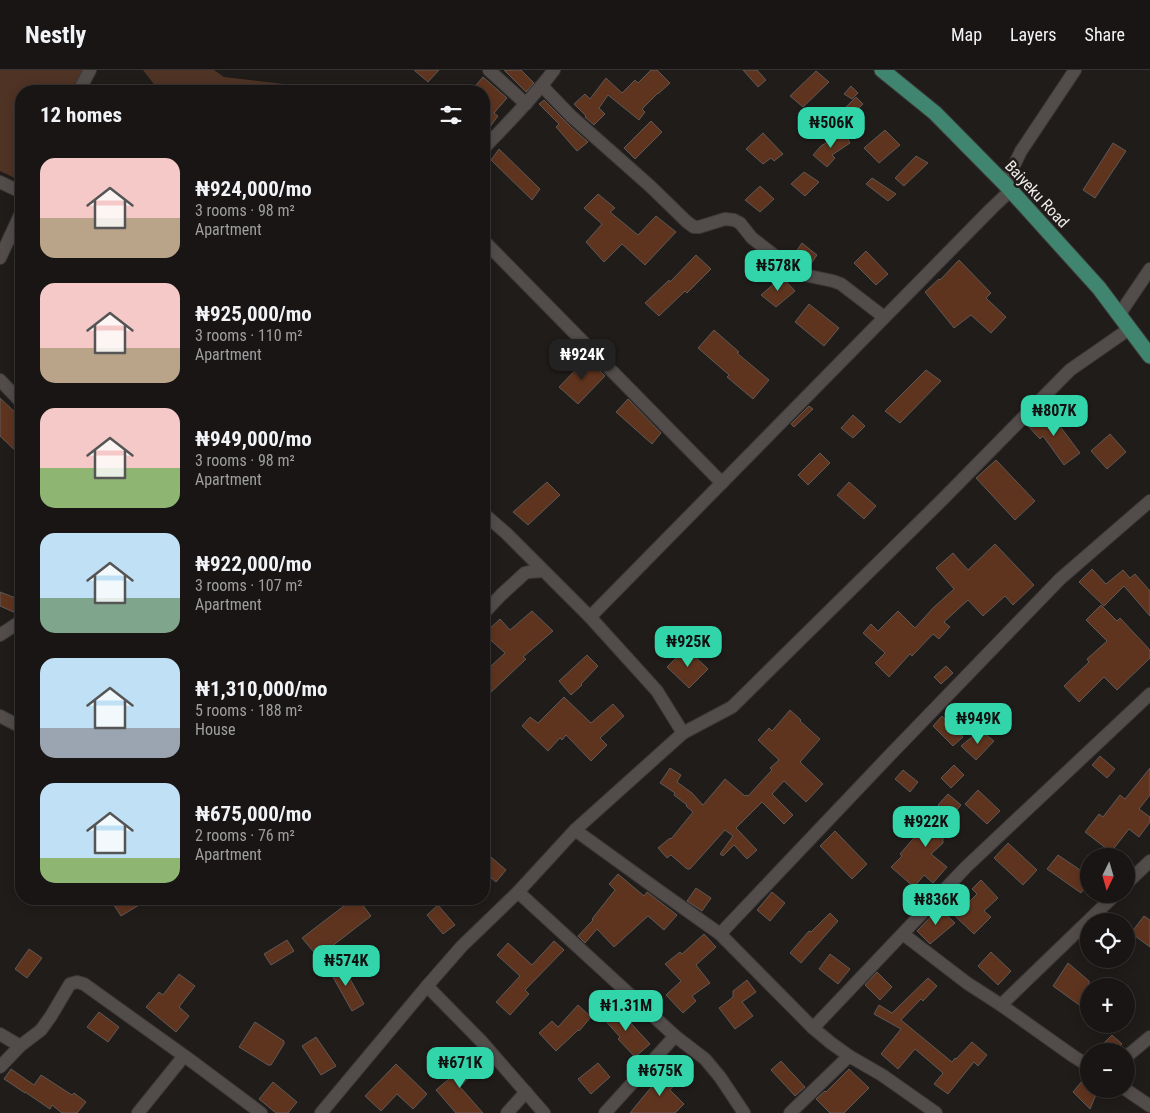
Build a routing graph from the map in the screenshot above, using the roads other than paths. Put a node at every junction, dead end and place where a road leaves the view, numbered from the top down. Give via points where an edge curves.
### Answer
1 (90, 70) edge
2 (489, 70) edge
3 (554, 70) edge
4 (882, 70) edge
5 (1075, 70) edge
6 (82, 85) edge
7 (542, 86) junction
8 (526, 104) junction
9 (490, 142) edge
10 (0, 182) edge
11 (1008, 187) junction
12 (15, 189) edge
13 (15, 230) edge
14 (490, 248) edge
15 (0, 258) edge
16 (1150, 268) edge
17 (1119, 315) junction
18 (884, 317) junction
19 (1130, 329) junction
20 (1150, 356) edge
21 (0, 380) edge
22 (15, 396) edge
23 (722, 483) junction
24 (1150, 501) edge
25 (490, 519) edge
26 (543, 571) junction
27 (490, 606) edge
28 (590, 618) junction
29 (15, 625) edge
30 (0, 635) edge
31 (1150, 694) edge
32 (0, 716) edge
33 (15, 724) edge
34 (683, 733) junction
35 (575, 830) junction
36 (1150, 861) edge
37 (1135, 875) edge
38 (518, 892) junction
39 (1107, 903) edge
40 (720, 934) junction
41 (903, 934) junction
42 (427, 986) junction
43 (1001, 1005) junction
44 (814, 1028) junction
45 (0, 1034) edge
46 (675, 1036) junction
47 (1150, 1037) edge
48 (20, 1046) junction
49 (1135, 1050) edge
50 (184, 1056) junction
51 (849, 1056) junction
52 (1080, 1060) edge
53 (0, 1067) edge
54 (526, 1092) junction
55 (1135, 1096) edge
56 (1150, 1106) edge
57 (138, 1113) edge
58 (260, 1113) edge
59 (321, 1113) edge
60 (507, 1113) edge
61 (544, 1113) edge
62 (605, 1113) edge
63 (744, 1113) edge
64 (790, 1113) edge
65 (936, 1113) edge

1 - 6 street
2 - 8 street
3 - 7 street
4 - 11 main road, Baiyeku Road via 935,113
5 - 11 street via 1021,151
7 - 8 street
7 - 18 street via 694,227 734,220 792,269 841,284
8 - 9 street
10 - 12 street
11 - 17 main road, Baiyeku Road via 1099,288
11 - 18 street
13 - 15 street
14 - 23 street
16 - 17 street
17 - 19 main road, Baiyeku Road
18 - 23 street
19 - 20 main road, Baiyeku Road
19 - 34 street via 1070,370 732,707
21 - 22 street
23 - 28 street
24 - 40 street via 1060,579
25 - 26 street
26 - 27 street via 525,573
26 - 28 street
28 - 34 street via 657,691
29 - 30 street
31 - 41 street via 966,867
32 - 33 street
34 - 35 street
35 - 38 street
35 - 40 street
36 - 37 street
38 - 42 street via 462,946
38 - 46 street
39 - 43 street
40 - 44 street
41 - 43 street
41 - 44 street
42 - 54 street
42 - 59 street
43 - 52 street
44 - 51 street
45 - 48 street
46 - 62 street
46 - 63 street via 705,1058
47 - 49 street
48 - 50 street via 41,1030 70,984 77,982
48 - 53 street
50 - 57 street
50 - 58 street
51 - 64 street
51 - 65 street
54 - 60 street
54 - 61 street
55 - 56 street

